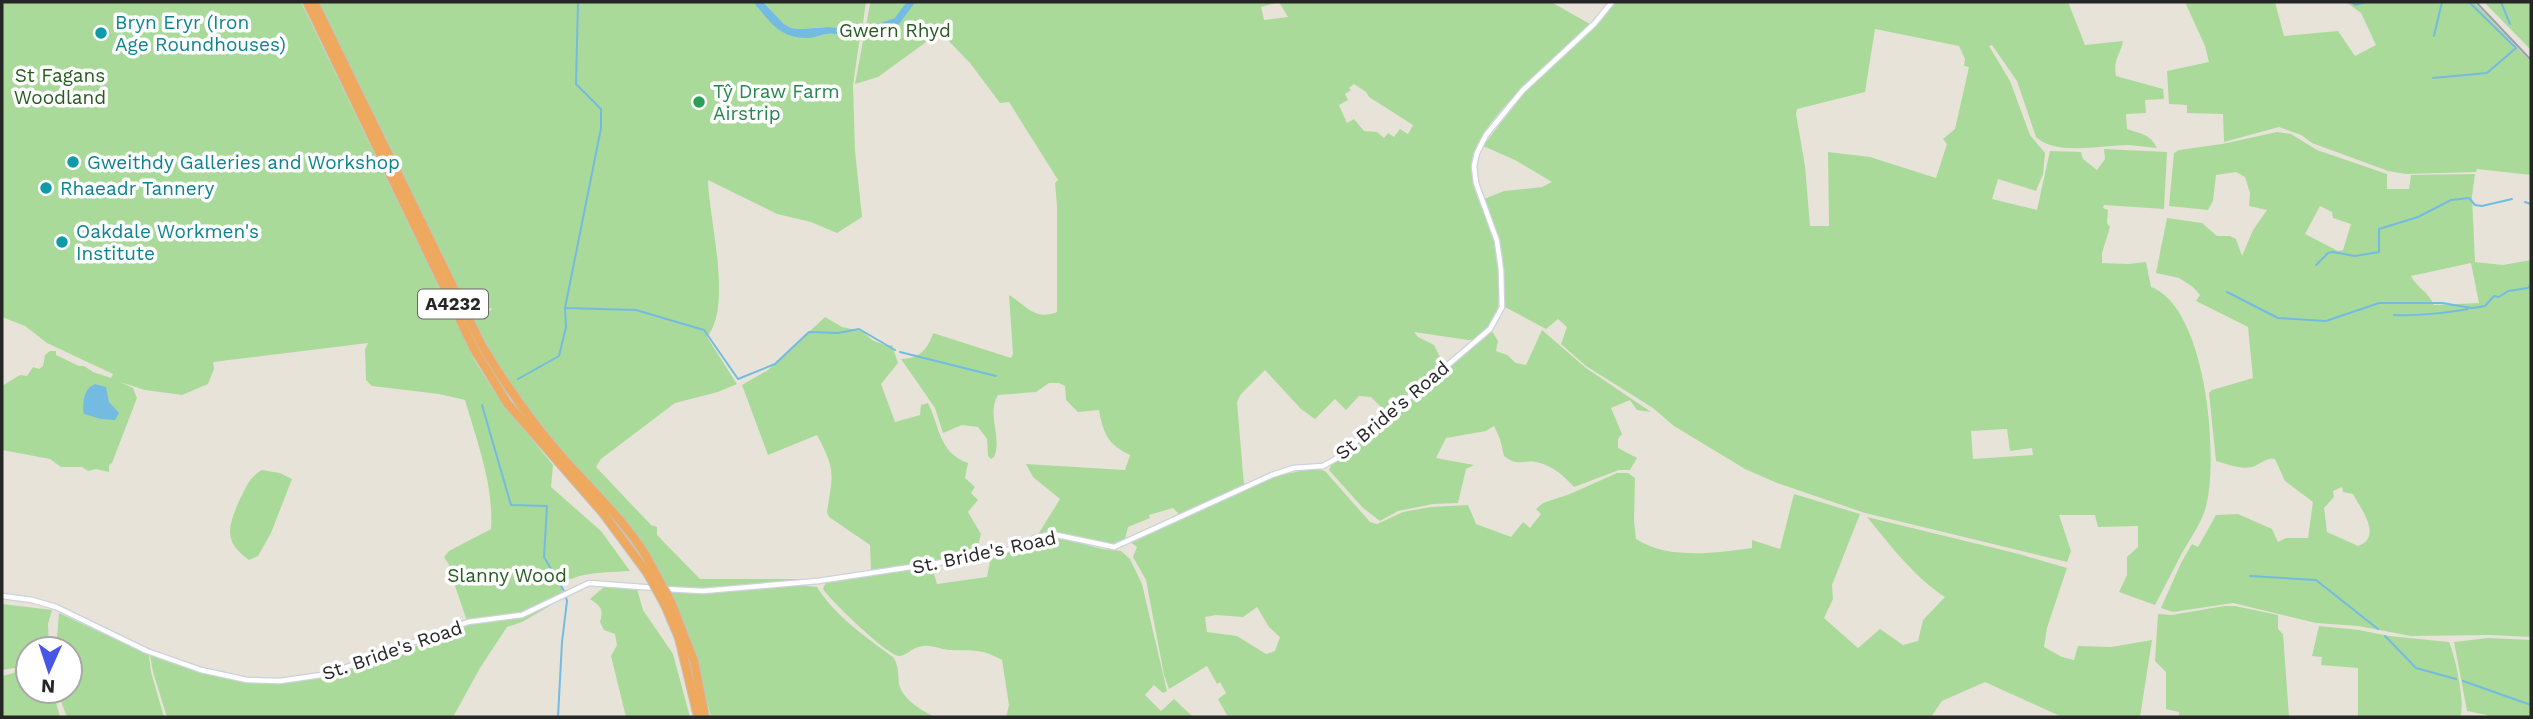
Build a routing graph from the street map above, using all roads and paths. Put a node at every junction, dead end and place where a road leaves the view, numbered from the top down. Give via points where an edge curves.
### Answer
1 (305, 2) edge
2 (314, 2) edge
3 (1612, 2) edge
4 (1117, 546) joint
5 (651, 573) junction
6 (2, 596) edge
7 (668, 603) junction
8 (698, 717) edge
9 (705, 717) edge

1 - 5 highway, A4232 via 474,349 507,403
2 - 5 highway, A4232 via 481,344 512,395 615,514
3 - 4 street, St Bride's Road via 1594,25 1523,90 1477,153 1476,183 1497,241 1501,271 1502,307 1490,329 1339,457 1323,466 1272,475
4 - 6 street, St. Bride's Road via 1052,534 1004,551 818,581 704,591 589,583 522,615 468,622 328,674 280,681 247,680 201,670 147,651 56,607
5 - 7 highway, A4232, bridge
7 - 8 highway, A4232
7 - 9 highway, A4232 via 694,661

